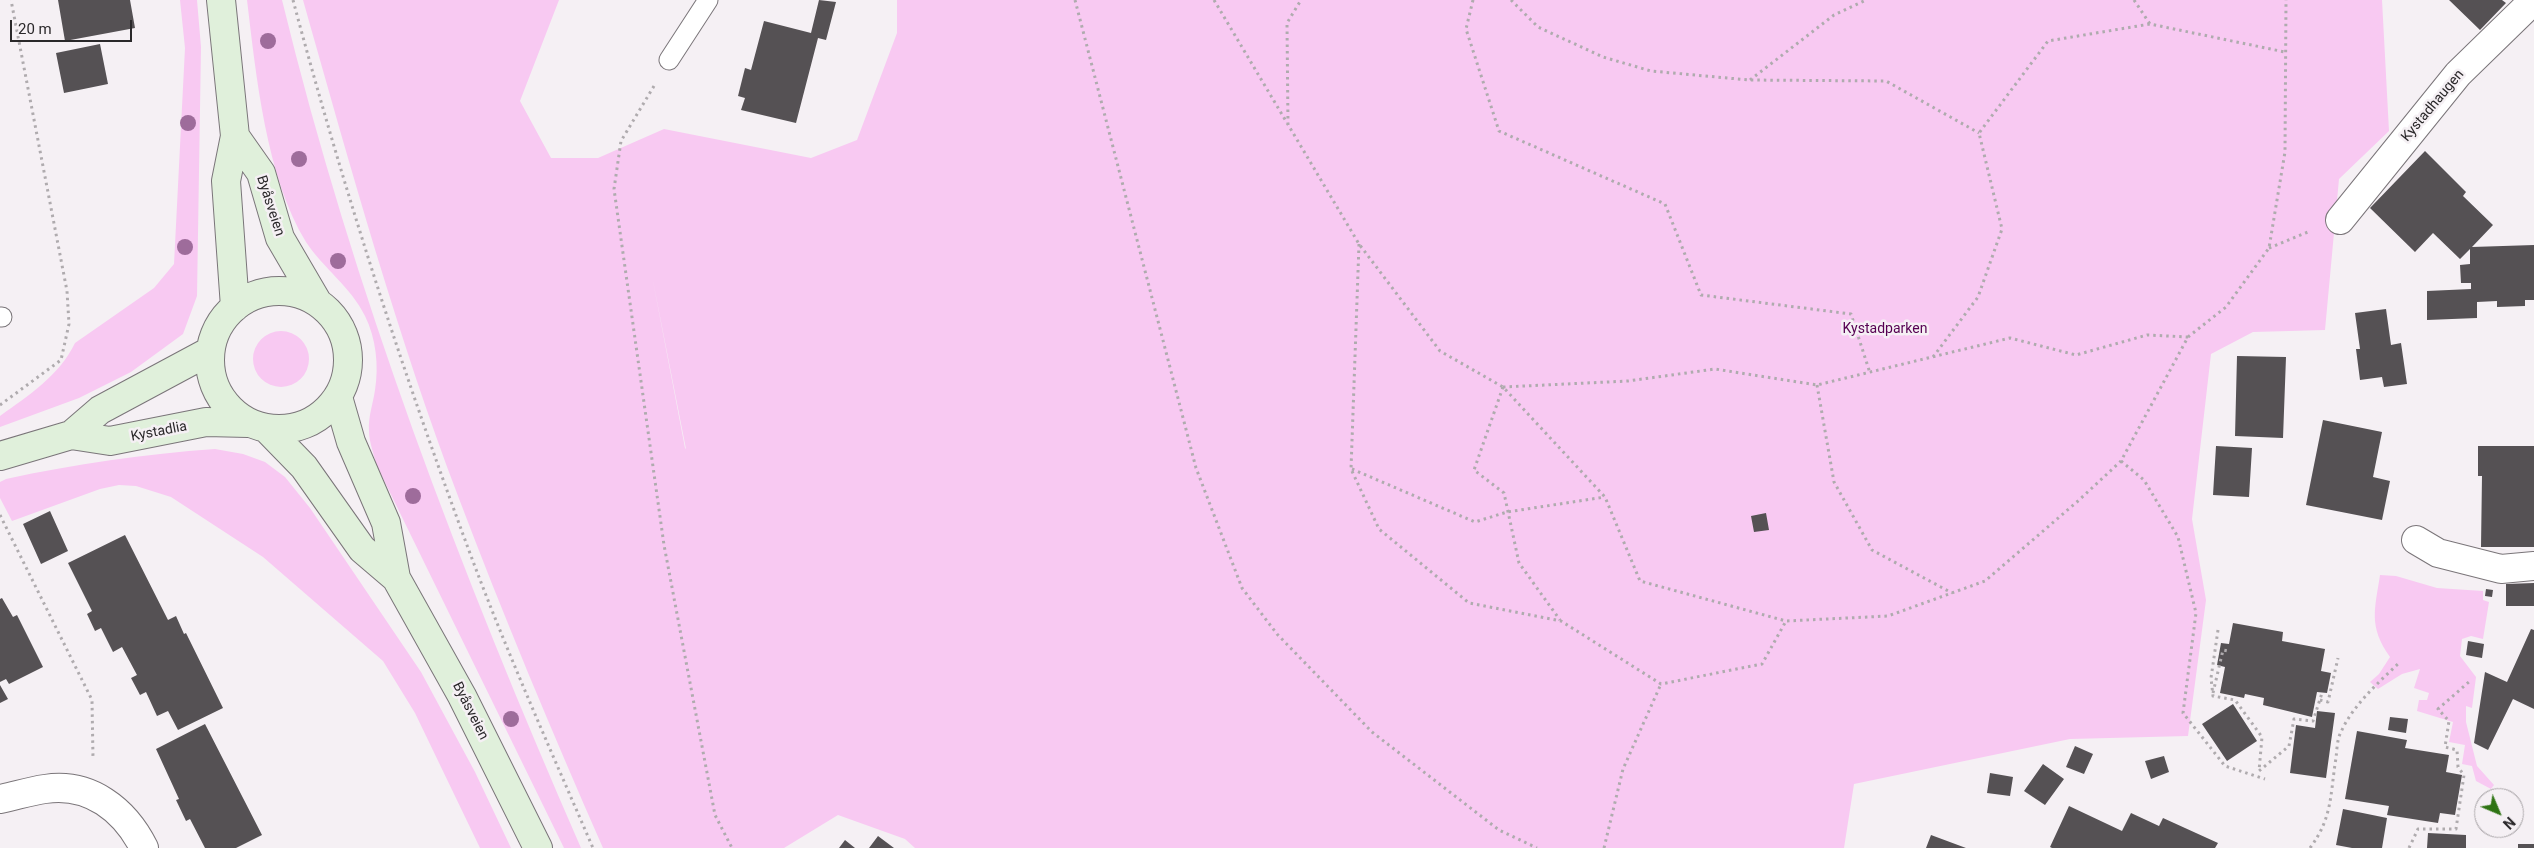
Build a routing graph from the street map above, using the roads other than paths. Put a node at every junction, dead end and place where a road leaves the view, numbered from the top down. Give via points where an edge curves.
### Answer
1 (221, 0) edge
2 (708, 0) edge
3 (2534, 0) edge
4 (669, 60) road end
5 (235, 136) junction
6 (2340, 220) road end
7 (318, 303) junction
8 (235, 306) junction
9 (210, 351) junction
10 (338, 397) junction
11 (257, 426) junction
12 (71, 435) junction
13 (0, 456) edge
14 (2416, 540) dead end
15 (2534, 566) edge
16 (396, 578) junction
17 (0, 799) edge
18 (144, 848) edge
19 (538, 848) edge

1 - 5 main road, Byåsveien
2 - 4 lane
3 - 6 street, Kystadhaugen via 2458,74
5 - 7 main road, Byåsveien via 261,173 280,238
5 - 8 main road, Byåsveien via 226,180
7 - 8 main road via 300,294 279,291 258,294
7 - 10 main road via 334,317 344,336 347,378
8 - 9 main road via 218,326
9 - 11 main road via 211,377 219,396 231,411
9 - 12 main road, Kystadlia via 100,410
10 - 11 main road via 324,413 306,424 287,430
10 - 16 main road, Byåsveien via 351,442 386,523
11 - 12 main road, Kystadlia via 206,422 110,441
11 - 16 main road, Byåsveien via 304,467 362,549
12 - 13 main road, Kystadlia
14 - 15 street via 2438,553 2502,569
16 - 19 main road, Byåsveien via 462,696
17 - 18 street via 46,788 69,788 93,794 117,810 136,831

